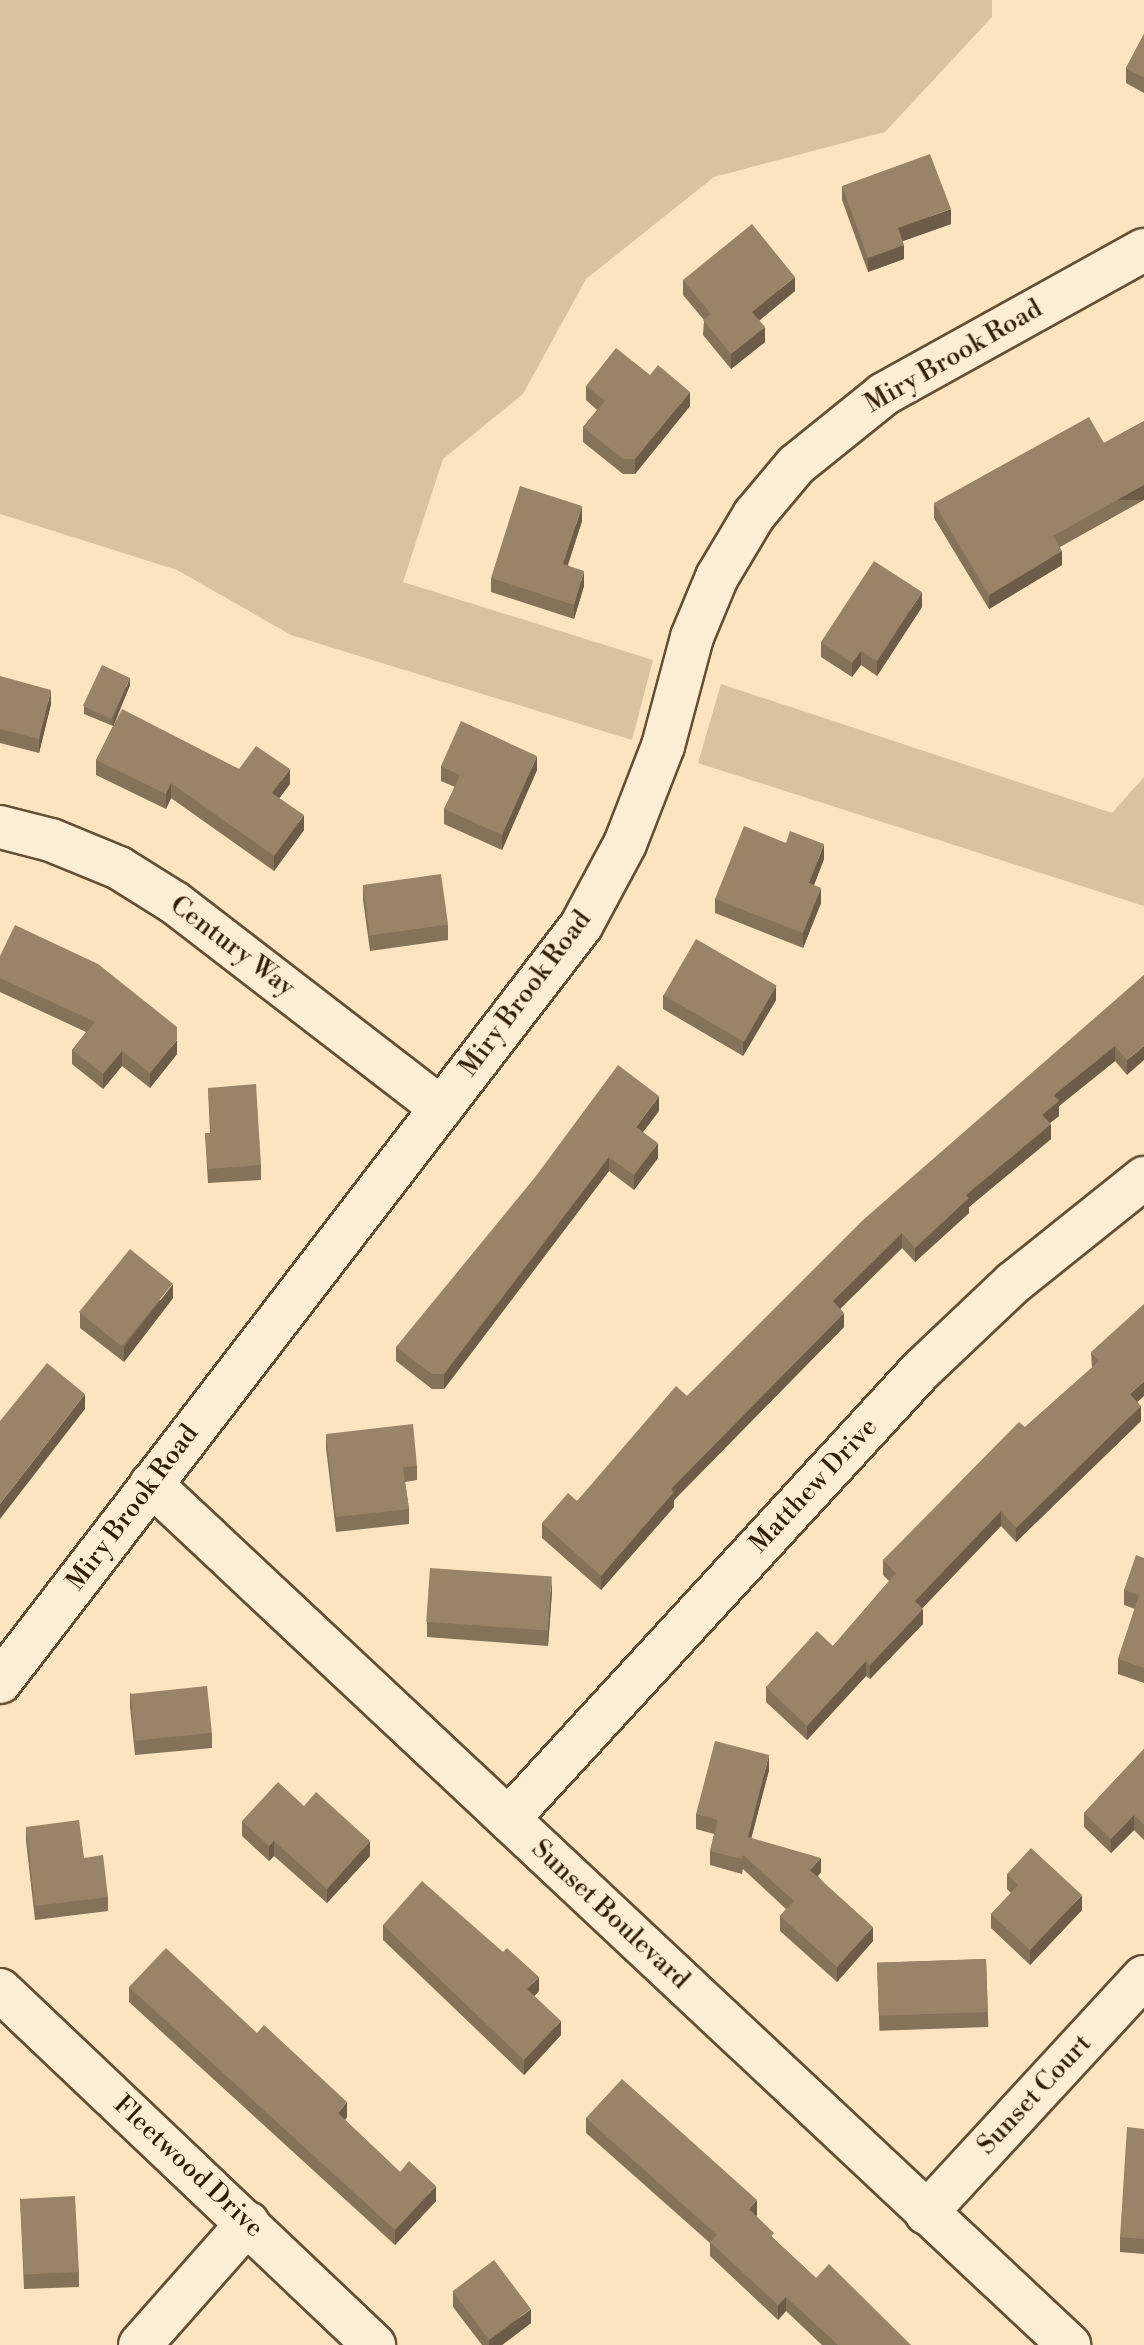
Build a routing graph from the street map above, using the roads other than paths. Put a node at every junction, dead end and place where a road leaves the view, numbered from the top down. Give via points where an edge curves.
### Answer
1 (1144, 250) edge
2 (0, 827) edge
3 (441, 1108) junction
4 (1144, 1178) edge
5 (151, 1484) junction
6 (0, 1682) edge
7 (508, 1819) junction
8 (1144, 1977) edge
9 (0, 1990) edge
10 (926, 2213) junction
11 (248, 2223) junction
12 (140, 2345) edge
13 (374, 2345) edge
14 (1069, 2345) edge

1 - 3 street, Miry Brook Road via 884,394 796,465 754,515 717,577 692,637 663,746 625,844 581,926
2 - 3 street, Century Way via 51,840 119,868 175,903
3 - 5 street, Miry Brook Road
4 - 7 street, Matthew Drive via 1013,1283 921,1370
5 - 6 street, Miry Brook Road
5 - 7 street, Sunset Boulevard
7 - 10 street, Sunset Boulevard
8 - 10 street, Sunset Court
9 - 11 street, Fleetwood Drive
10 - 14 street, Sunset Boulevard
11 - 12 street
11 - 13 street, Fleetwood Drive

